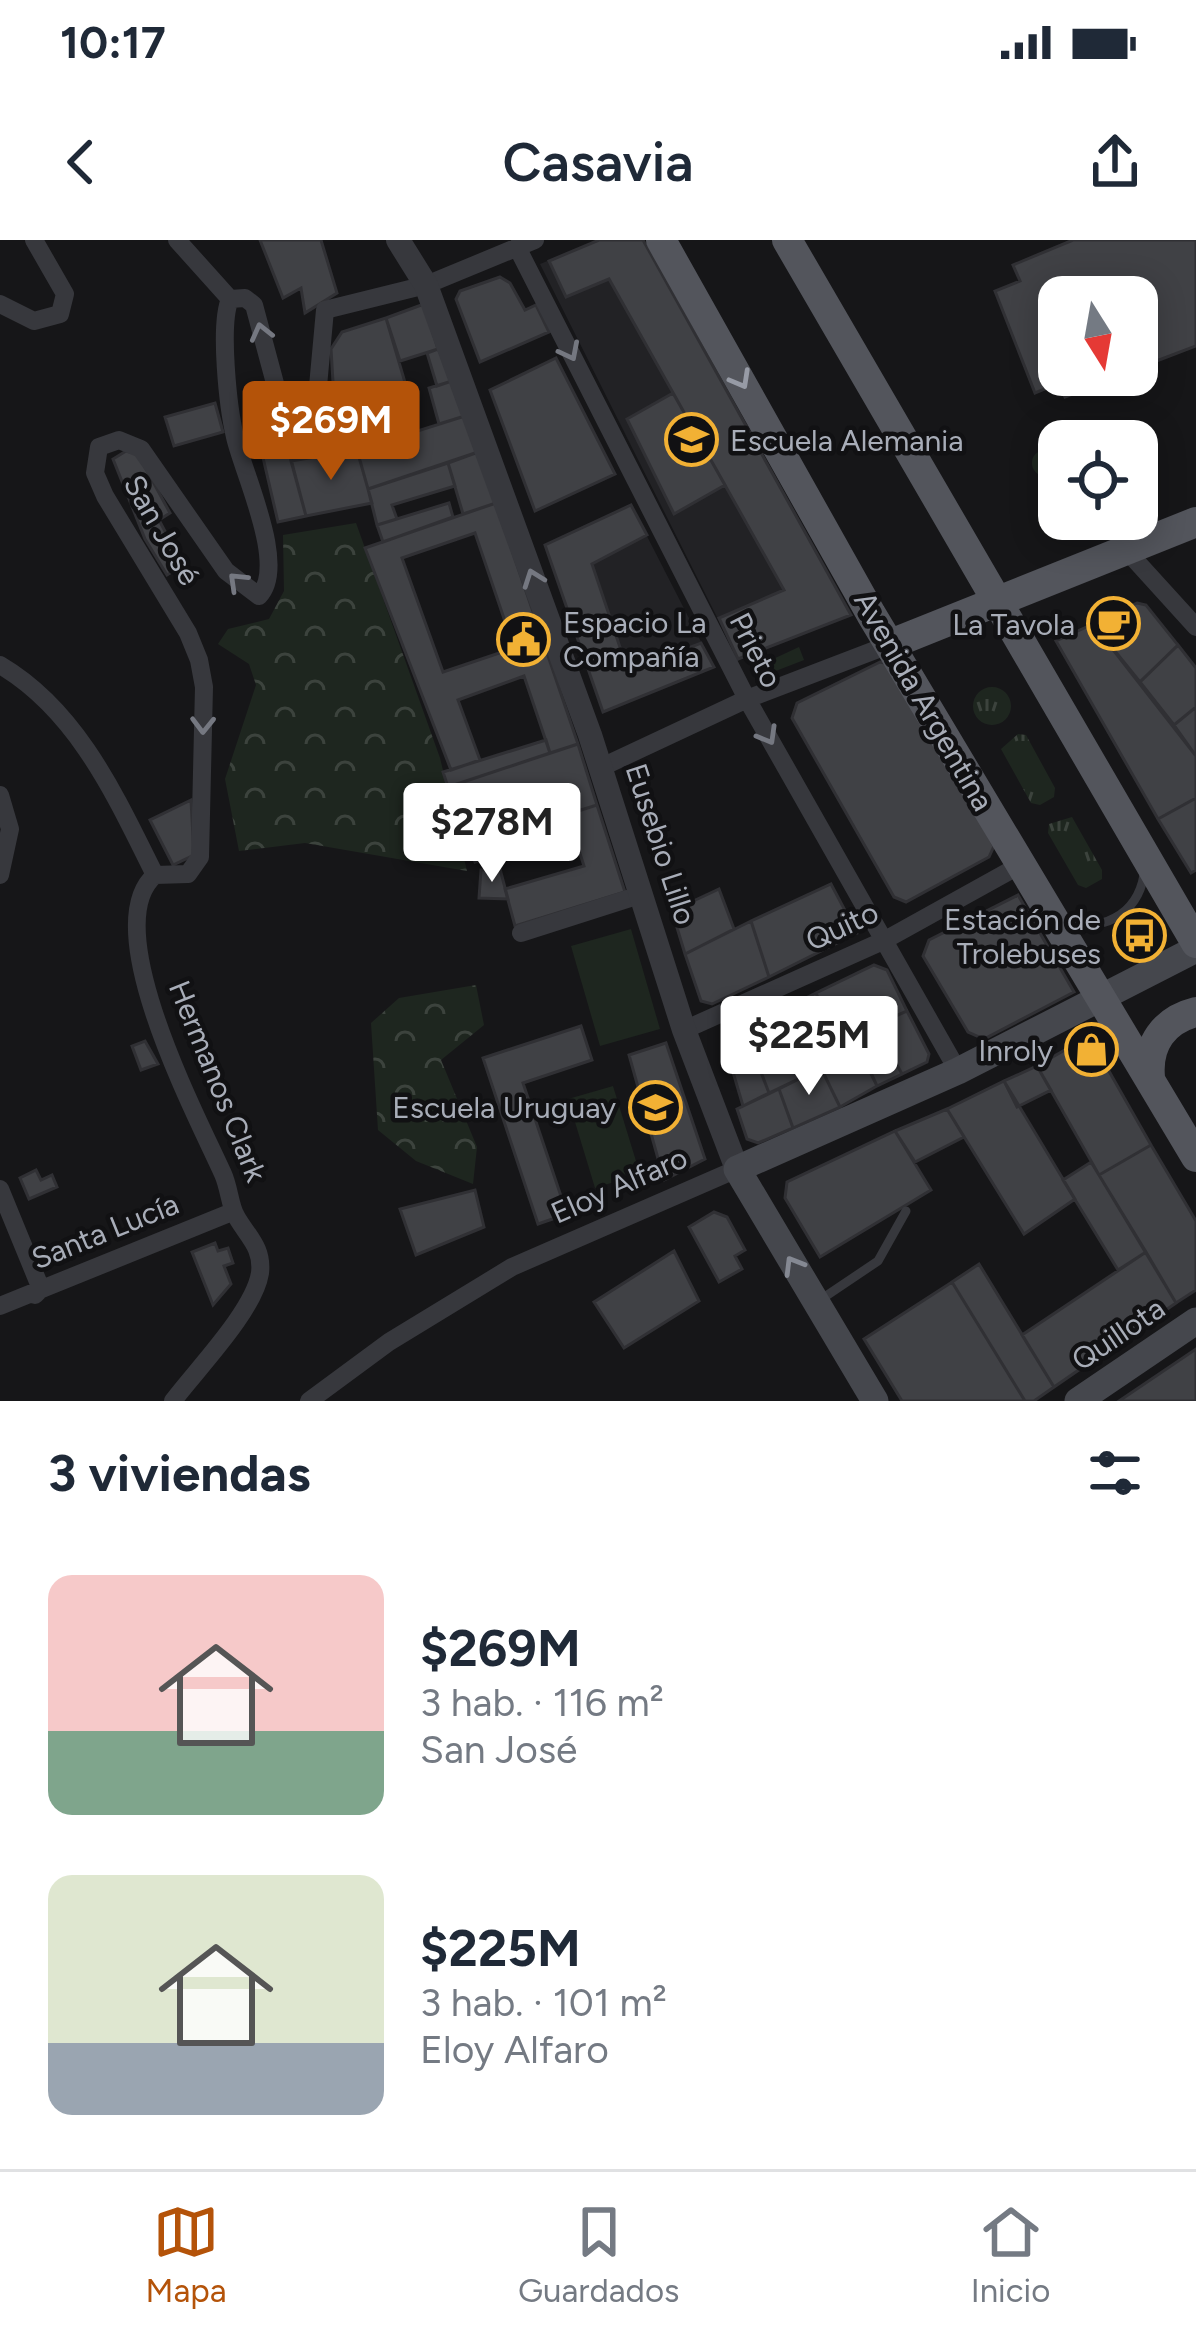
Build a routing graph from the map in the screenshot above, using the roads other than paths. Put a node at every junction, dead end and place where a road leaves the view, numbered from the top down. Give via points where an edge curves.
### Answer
1 (34, 240) edge
2 (177, 240) edge
3 (398, 240) edge
4 (661, 240) edge
5 (787, 240) edge
6 (526, 244) edge
7 (426, 285) junction
8 (230, 298) junction
9 (0, 304) edge
10 (1196, 522) edge
11 (1127, 550) junction
12 (994, 603) junction
13 (1196, 627) edge
14 (891, 644) junction
15 (0, 665) edge
16 (747, 699) junction
17 (602, 767) junction
18 (0, 795) edge
19 (1145, 857) junction
20 (1020, 865) junction
21 (0, 874) edge
22 (155, 875) junction
23 (643, 893) junction
24 (1048, 910) junction
25 (521, 933) dead end
26 (885, 940) junction
27 (1196, 946) edge
28 (1103, 998) junction
29 (1196, 1012) edge
30 (684, 1030) junction
31 (958, 1072) junction
32 (1150, 1077) junction
33 (1196, 1157) edge
34 (736, 1169) junction
35 (0, 1189) edge
36 (906, 1211) dead end
37 (232, 1212) junction
38 (41, 1289) junction
39 (816, 1303) junction
40 (0, 1306) edge
41 (0, 1316) edge
42 (1196, 1321) edge
43 (173, 1401) edge
44 (309, 1401) edge
45 (875, 1401) edge
46 (1078, 1401) edge

1 - 9 street via 65,294 60,314 34,321
2 - 8 street
3 - 7 street, Eusebio Lillo
4 -> 14 main road, Avenida Argentina
5 - 12 main road
6 - 7 street
6 -> 16 street, Prieto
7 -> 8 street via 325,310 315,419 297,432 287,428 277,401 254,305
17 -> 7 street, Eusebio Lillo
8 -> 22 street, San José via 232,416 260,512 269,568 263,593 254,596 226,571 141,449 108,442 94,458 105,496 188,632 204,687 200,857 188,874
10 - 11 main road
11 - 12 main road
11 - 13 street
12 - 14 main road
12 - 19 main road
14 - 16 street
14 - 20 main road, Avenida Argentina
15 - 22 street via 76,734
16 - 17 street
16 -> 26 street, Prieto
17 - 23 street, Eusebio Lillo
18 - 21 street via 10,829
19 - 24 lane via 1140,892 1117,918 1082,925
19 - 27 main road
20 - 24 main road, Avenida Argentina
20 - 26 street, Quito
22 - 37 street, Hermanos Clark via 139,910 142,970
23 - 25 street
23 - 30 street, Eusebio Lillo
24 - 28 main road, Avenida Argentina
26 - 30 street, Quito
26 - 31 street, Prieto
27 - 28 main road, Eloy Alfaro
28 - 31 main road, Eloy Alfaro
28 - 32 main road, Avenida Argentina
29 - 32 main road via 1172,1021 1156,1040
30 - 34 street, Eusebio Lillo
31 - 34 main road, Eloy Alfaro
32 - 33 main road, Avenida Argentina
39 -> 34 main road, Eusebio Lillo
34 - 44 street, Eloy Alfaro via 512,1267
35 - 38 street
36 - 39 lane via 878,1261
37 - 38 street, Santa Lucía
37 - 43 street, Hermanos Clark via 257,1246 260,1274
38 - 40 street, Santa Lucía
38 - 41 street
39 - 45 main road, Eusebio Lillo
42 - 46 main road, Quillota

